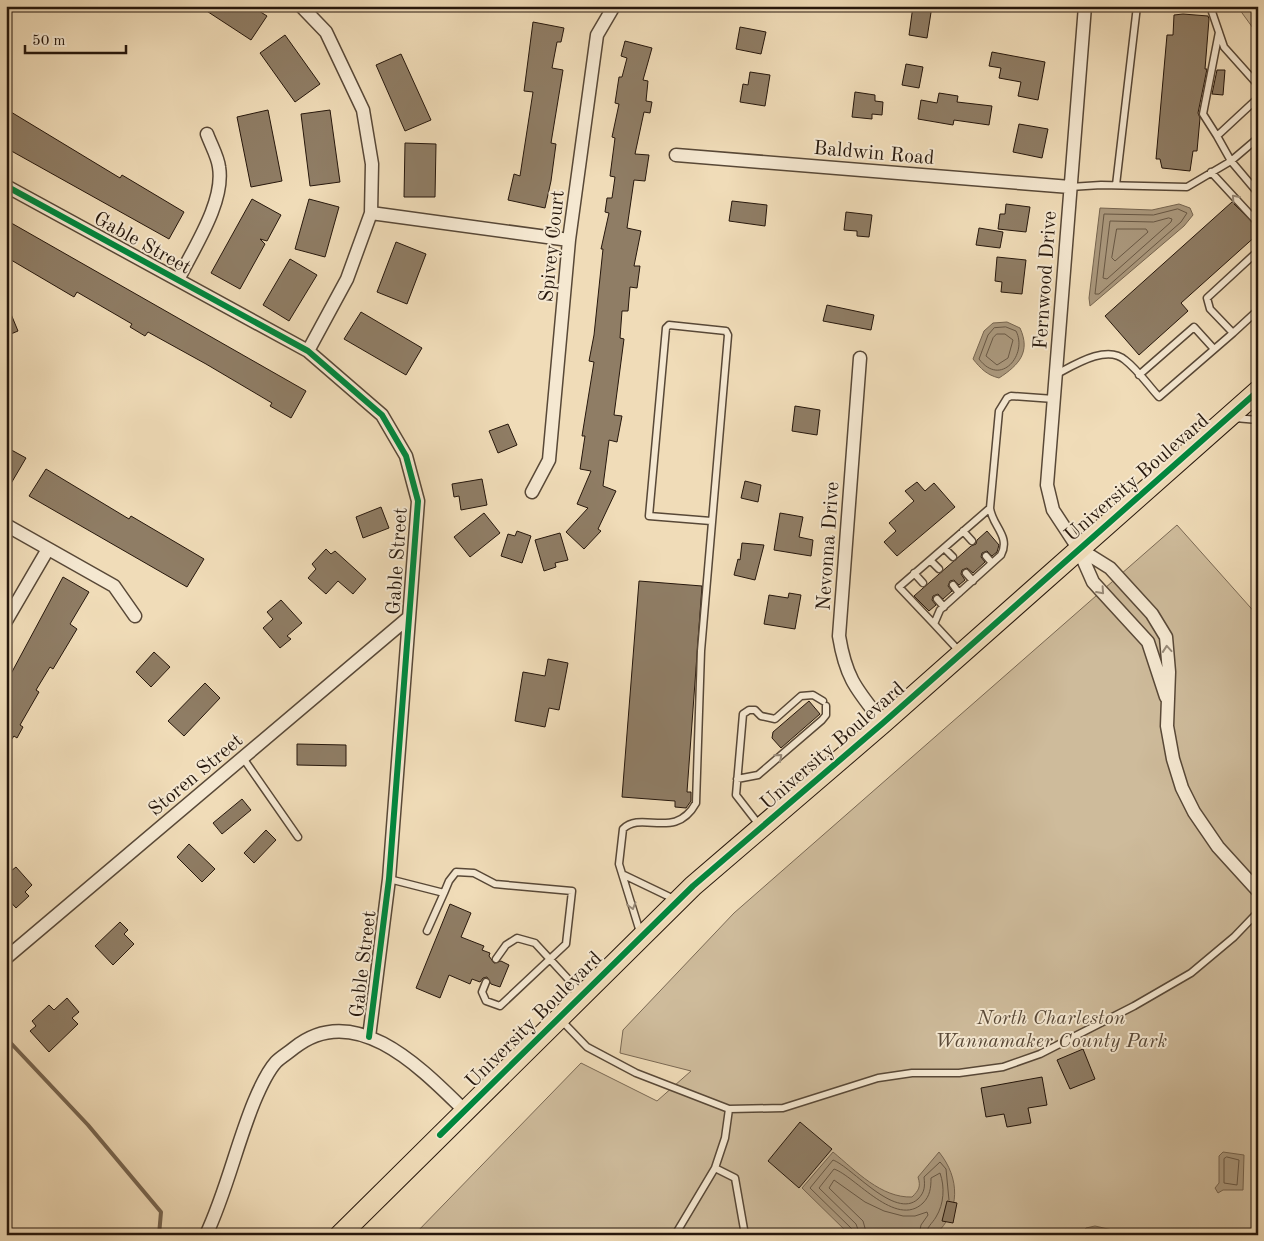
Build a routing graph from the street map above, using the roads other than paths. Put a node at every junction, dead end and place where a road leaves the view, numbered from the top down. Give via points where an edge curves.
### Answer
1 (301, 6) edge
2 (614, 6) edge
3 (1085, 6) edge
4 (1137, 6) edge
5 (1210, 6) edge
6 (1218, 32) junction
7 (1258, 85) edge
8 (1258, 98) edge
9 (207, 134) dead end
10 (1217, 136) junction
11 (1258, 138) edge
12 (676, 155) dead end
13 (1231, 161) junction
14 (1211, 172) junction
15 (1116, 185) junction
16 (6, 186) edge
17 (1070, 187) junction
18 (1257, 189) edge
19 (370, 213) junction
20 (1258, 223) edge
21 (569, 240) junction
22 (1258, 251) edge
23 (178, 280) junction
24 (1258, 310) edge
25 (1232, 333) junction
26 (1214, 349) junction
27 (308, 351) junction
28 (860, 358) dead end
29 (1056, 374) junction
30 (1139, 375) junction
31 (1258, 391) edge
32 (1054, 399) junction
33 (1227, 419) junction
34 (1258, 420) edge
35 (532, 492) dead end
36 (990, 508) junction
37 (711, 521) junction
38 (6, 525) edge
39 (963, 531) junction
40 (972, 541) dead end
41 (944, 548) junction
42 (1078, 548) junction
43 (48, 549) junction
44 (986, 556) dead end
45 (952, 558) dead end
46 (930, 560) junction
47 (992, 563) junction
48 (939, 569) dead end
49 (914, 573) junction
50 (966, 573) dead end
51 (973, 581) junction
52 (923, 584) dead end
53 (953, 585) dead end
54 (959, 593) junction
55 (936, 599) dead end
56 (944, 607) junction
57 (135, 616) dead end
58 (408, 618) junction
59 (6, 621) edge
60 (934, 624) junction
61 (961, 653) junction
62 (1166, 697) junction
63 (883, 724) junction
64 (243, 758) junction
65 (737, 779) junction
66 (761, 827) junction
67 (298, 837) dead end
68 (624, 876) junction
69 (389, 879) junction
70 (1258, 891) edge
71 (444, 893) junction
72 (678, 900) junction
73 (1258, 912) edge
74 (427, 931) dead end
75 (641, 936) junction
76 (6, 958) edge
77 (550, 959) junction
78 (496, 960) dead end
79 (486, 982) dead end
80 (582, 994) junction
81 (559, 1018) junction
82 (369, 1037) junction
83 (730, 1109) junction
84 (464, 1110) junction
85 (715, 1168) junction
86 (206, 1235) edge
87 (340, 1235) edge
88 (676, 1235) edge
89 (745, 1235) edge

1 - 19 street via 326,32 363,110 372,164
2 - 21 street, Spivey Court via 598,35
3 - 17 street, Fernwood Drive
4 - 15 lane
5 - 6 lane
6 - 7 lane via 1224,47
6 - 10 lane via 1204,114
8 - 10 lane
9 - 23 street via 219,167 218,194
10 - 13 lane
11 - 13 lane
12 - 17 street, Baldwin Road
13 - 14 lane
13 - 18 lane
14 - 15 lane via 1187,187
20 -> 14 lane
15 - 17 lane
16 - 23 street, Gable Street
17 - 29 street, Fernwood Drive
19 - 21 street
19 - 27 street via 347,279
21 - 35 street, Spivey Court via 549,460
22 - 25 lane via 1207,298 1210,309
23 - 27 street, Gable Street
24 - 25 lane
25 - 26 lane
26 - 30 lane via 1159,397
26 - 30 lane via 1194,327
27 - 58 street, Gable Street via 382,415 406,456 418,502
28 - 63 street, Nevonna Drive via 838,636 853,686
29 - 30 lane via 1083,360 1109,354 1124,358
29 - 32 street, Fernwood Drive
31 - 33 main road, University Boulevard
32 - 36 lane via 1011,396 1003,403 998,418
32 - 42 street, Fernwood Drive via 1047,485 1053,510
33 - 34 lane
33 - 42 main road, University Boulevard
36 - 39 lane
36 - 47 lane via 990,516 1005,542 1001,555
37 - 37 lane via 728,336 726,331 669,325 666,328 649,516
37 - 68 lane via 701,651 696,803 690,814 679,821 627,825 623,829 619,864
38 - 43 street
39 - 40 lane
39 - 41 lane
41 - 45 lane
41 - 46 lane
42 - 61 main road, University Boulevard
42 -> 62 street, Fernwood Drive via 1093,582 1148,642
62 -> 42 street, Fernwood Drive via 1169,672 1166,637 1152,614 1110,568
43 - 57 street via 114,586
43 - 59 street
44 - 47 lane
46 - 48 lane
46 - 49 lane
47 - 51 lane
49 - 52 lane
49 - 60 lane via 899,586
50 - 51 lane
51 - 54 lane
53 - 54 lane
54 - 56 lane
55 - 56 lane
56 - 60 lane
58 - 64 street, Storen Street
58 - 69 street, Gable Street
60 - 61 lane
61 - 63 main road, University Boulevard
62 - 70 street, Fernwood Drive via 1167,726 1182,788 1218,846
63 - 66 main road, University Boulevard
64 - 67 lane
64 - 76 street, Storen Street
65 -> 65 lane via 758,775 822,720 826,715 825,704 808,694 801,696 775,719 761,716 755,710 743,714
65 - 66 lane via 736,795
66 - 72 main road, University Boulevard
68 - 72 lane
68 -> 75 lane
69 - 71 lane
69 - 82 street, Gable Street
71 - 74 lane
71 - 77 lane via 456,872 474,873 495,884 572,891 566,944
72 - 75 main road, University Boulevard
73 - 83 lane via 1191,973 1040,1054 1003,1067 878,1078 783,1108
75 - 80 main road, University Boulevard
77 - 78 lane via 536,943 517,938 506,945
77 - 79 lane via 500,1006 486,1001 482,992
77 - 80 lane
80 - 81 main road, University Boulevard
81 - 83 lane via 587,1047 636,1073
81 - 84 main road, University Boulevard
82 - 84 street via 422,1068
82 - 86 street via 334,1031 307,1038 276,1063 254,1101
83 - 85 lane
84 - 87 main road, University Boulevard
85 - 88 lane
85 - 89 lane via 735,1178

